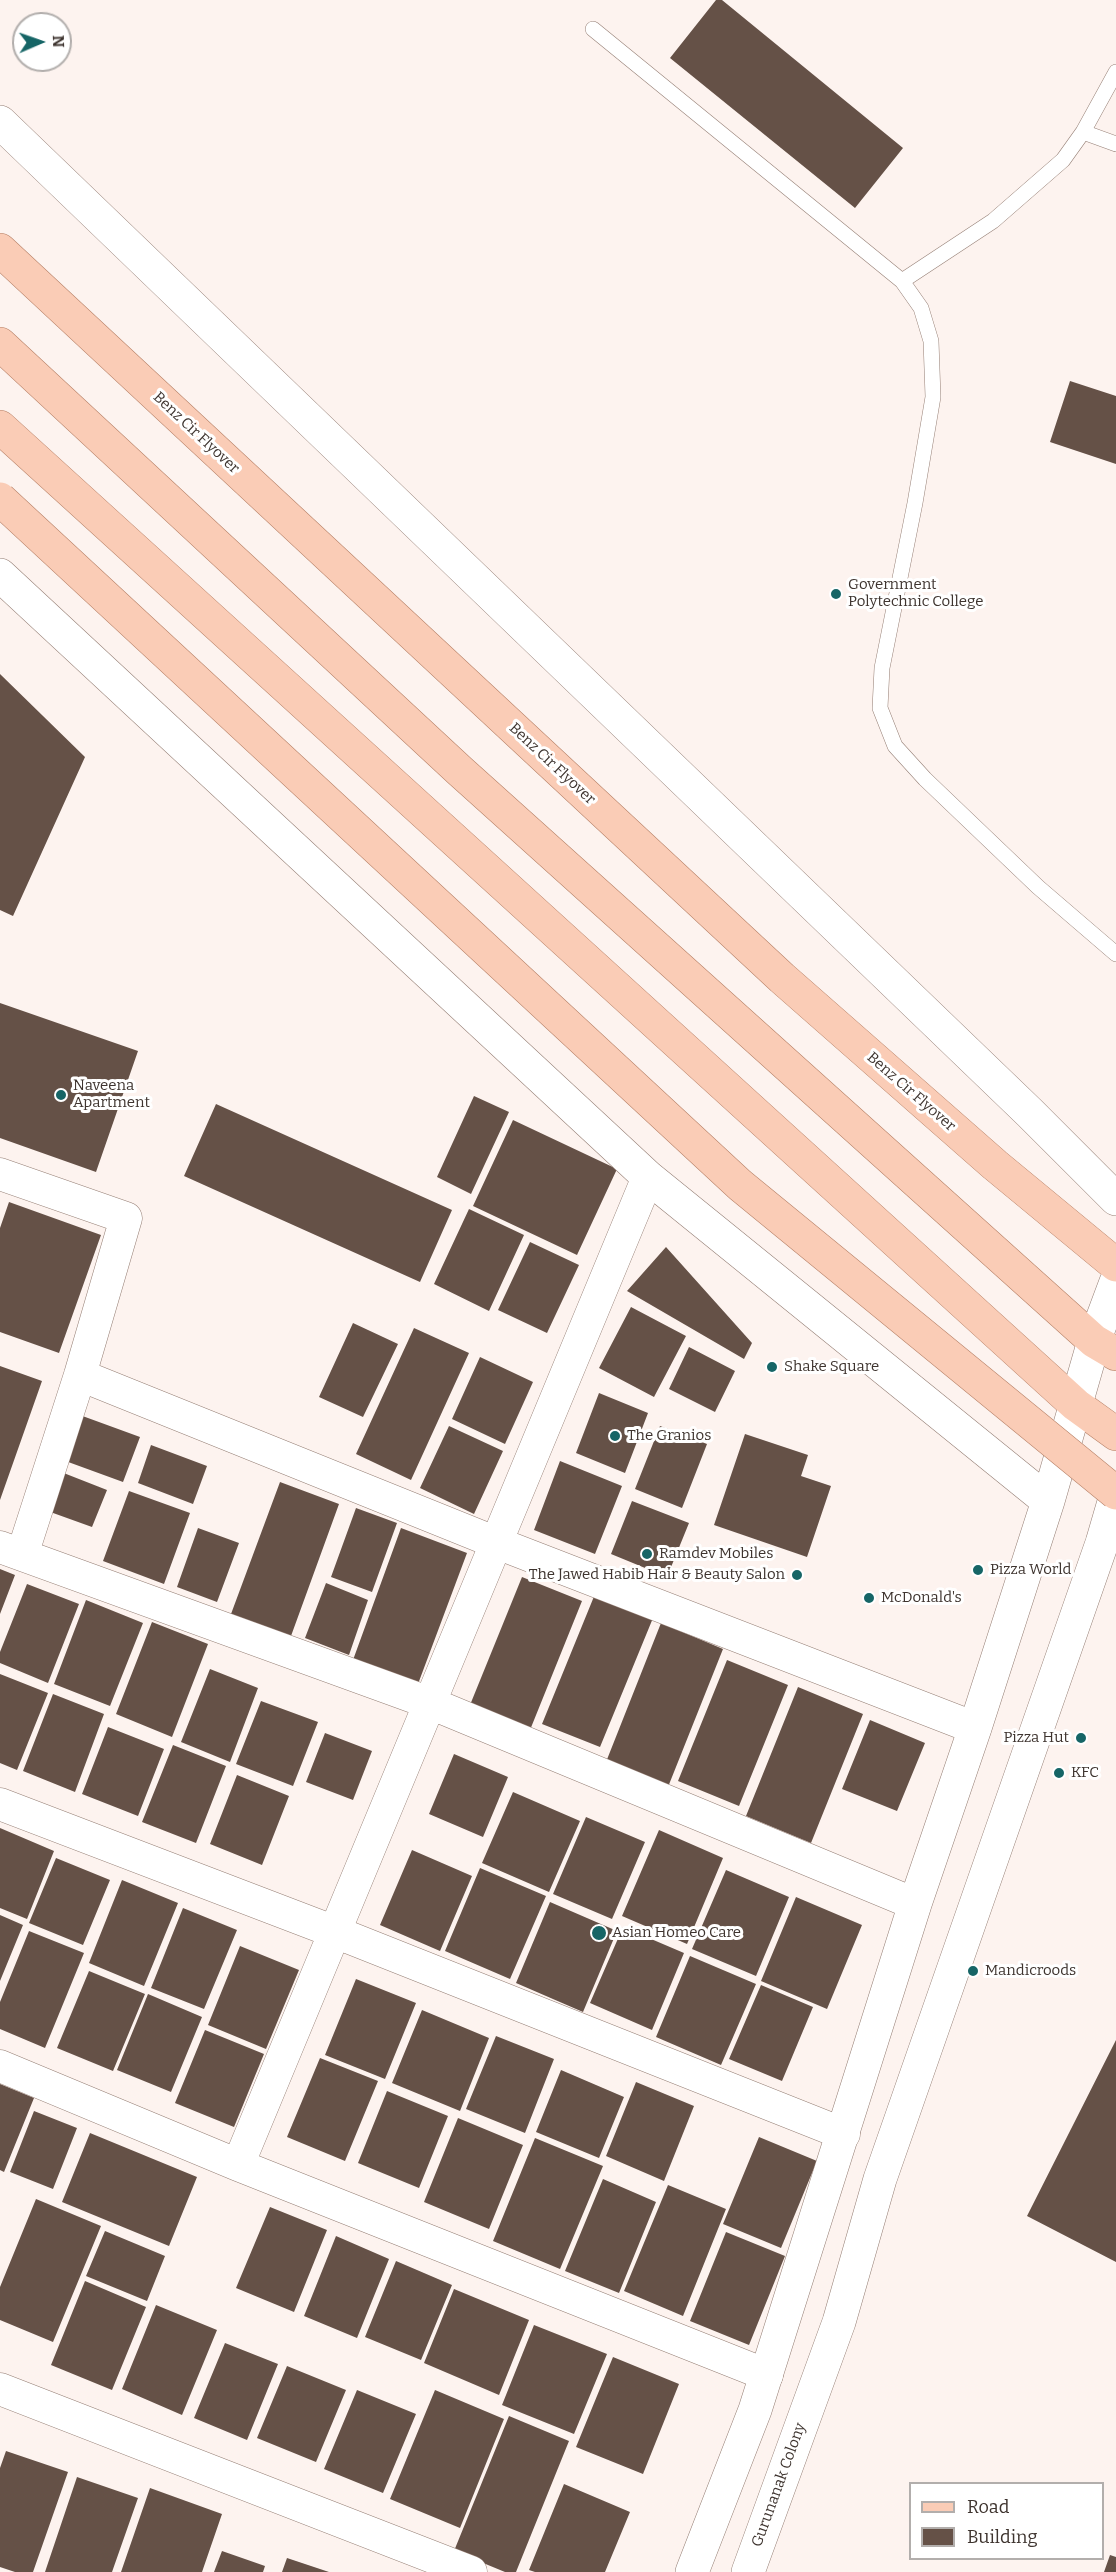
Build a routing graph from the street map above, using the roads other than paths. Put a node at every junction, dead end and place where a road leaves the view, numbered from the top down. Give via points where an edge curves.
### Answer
1 (593, 29) dead end
2 (1116, 72) edge
3 (0, 122) edge
4 (1083, 132) junction
5 (1116, 144) edge
6 (0, 250) edge
7 (902, 281) junction
8 (0, 344) edge
9 (0, 427) edge
10 (0, 499) edge
11 (0, 575) edge
12 (1116, 954) edge
13 (0, 1174) edge
14 (648, 1177) junction
15 (1116, 1199) edge
16 (1116, 1265) edge
17 (1116, 1282) edge
18 (1105, 1348) edge
19 (80, 1375) junction
20 (1076, 1405) junction
21 (1116, 1434) edge
22 (1116, 1494) edge
23 (1048, 1501) junction
24 (497, 1543) junction
25 (1109, 1548) edge
26 (11, 1551) edge
27 (430, 1704) junction
28 (975, 1728) junction
29 (0, 1804) edge
30 (915, 1904) junction
31 (335, 1932) junction
32 (0, 2066) edge
33 (844, 2134) junction
34 (238, 2165) junction
35 (767, 2375) junction
36 (0, 2389) edge
37 (471, 2572) edge
38 (692, 2572) edge
39 (748, 2572) edge

1 - 7 lane
2 - 4 lane
3 - 15 street
4 - 5 lane
4 - 7 lane via 1063,160 993,221
6 - 16 main road, Benz Cir Flyover via 782,978 995,1165
7 - 12 lane via 921,308 931,341 933,397 882,668 880,708 895,746 925,779 1038,887
8 - 18 main road via 460,771
9 - 20 main road
10 - 22 main road, bridge via 740,1185
11 - 14 street
13 - 19 street via 126,1218
14 - 23 street
14 - 24 street
17 - 18 street
18 - 20 street
19 - 24 street
19 - 26 street
20 - 21 main road
20 - 23 street
22 - 25 street, Gurunanak Colony
23 - 28 street
24 - 27 street
24 - 28 street
25 - 39 street, Gurunanak Colony via 880,2179 839,2322
26 - 27 street
27 - 30 street
27 - 31 street
28 - 30 street
29 - 31 street
30 - 33 street
31 - 33 street
31 - 34 street
32 - 34 street
33 - 35 street
34 - 35 street
35 - 38 street
36 - 37 street

